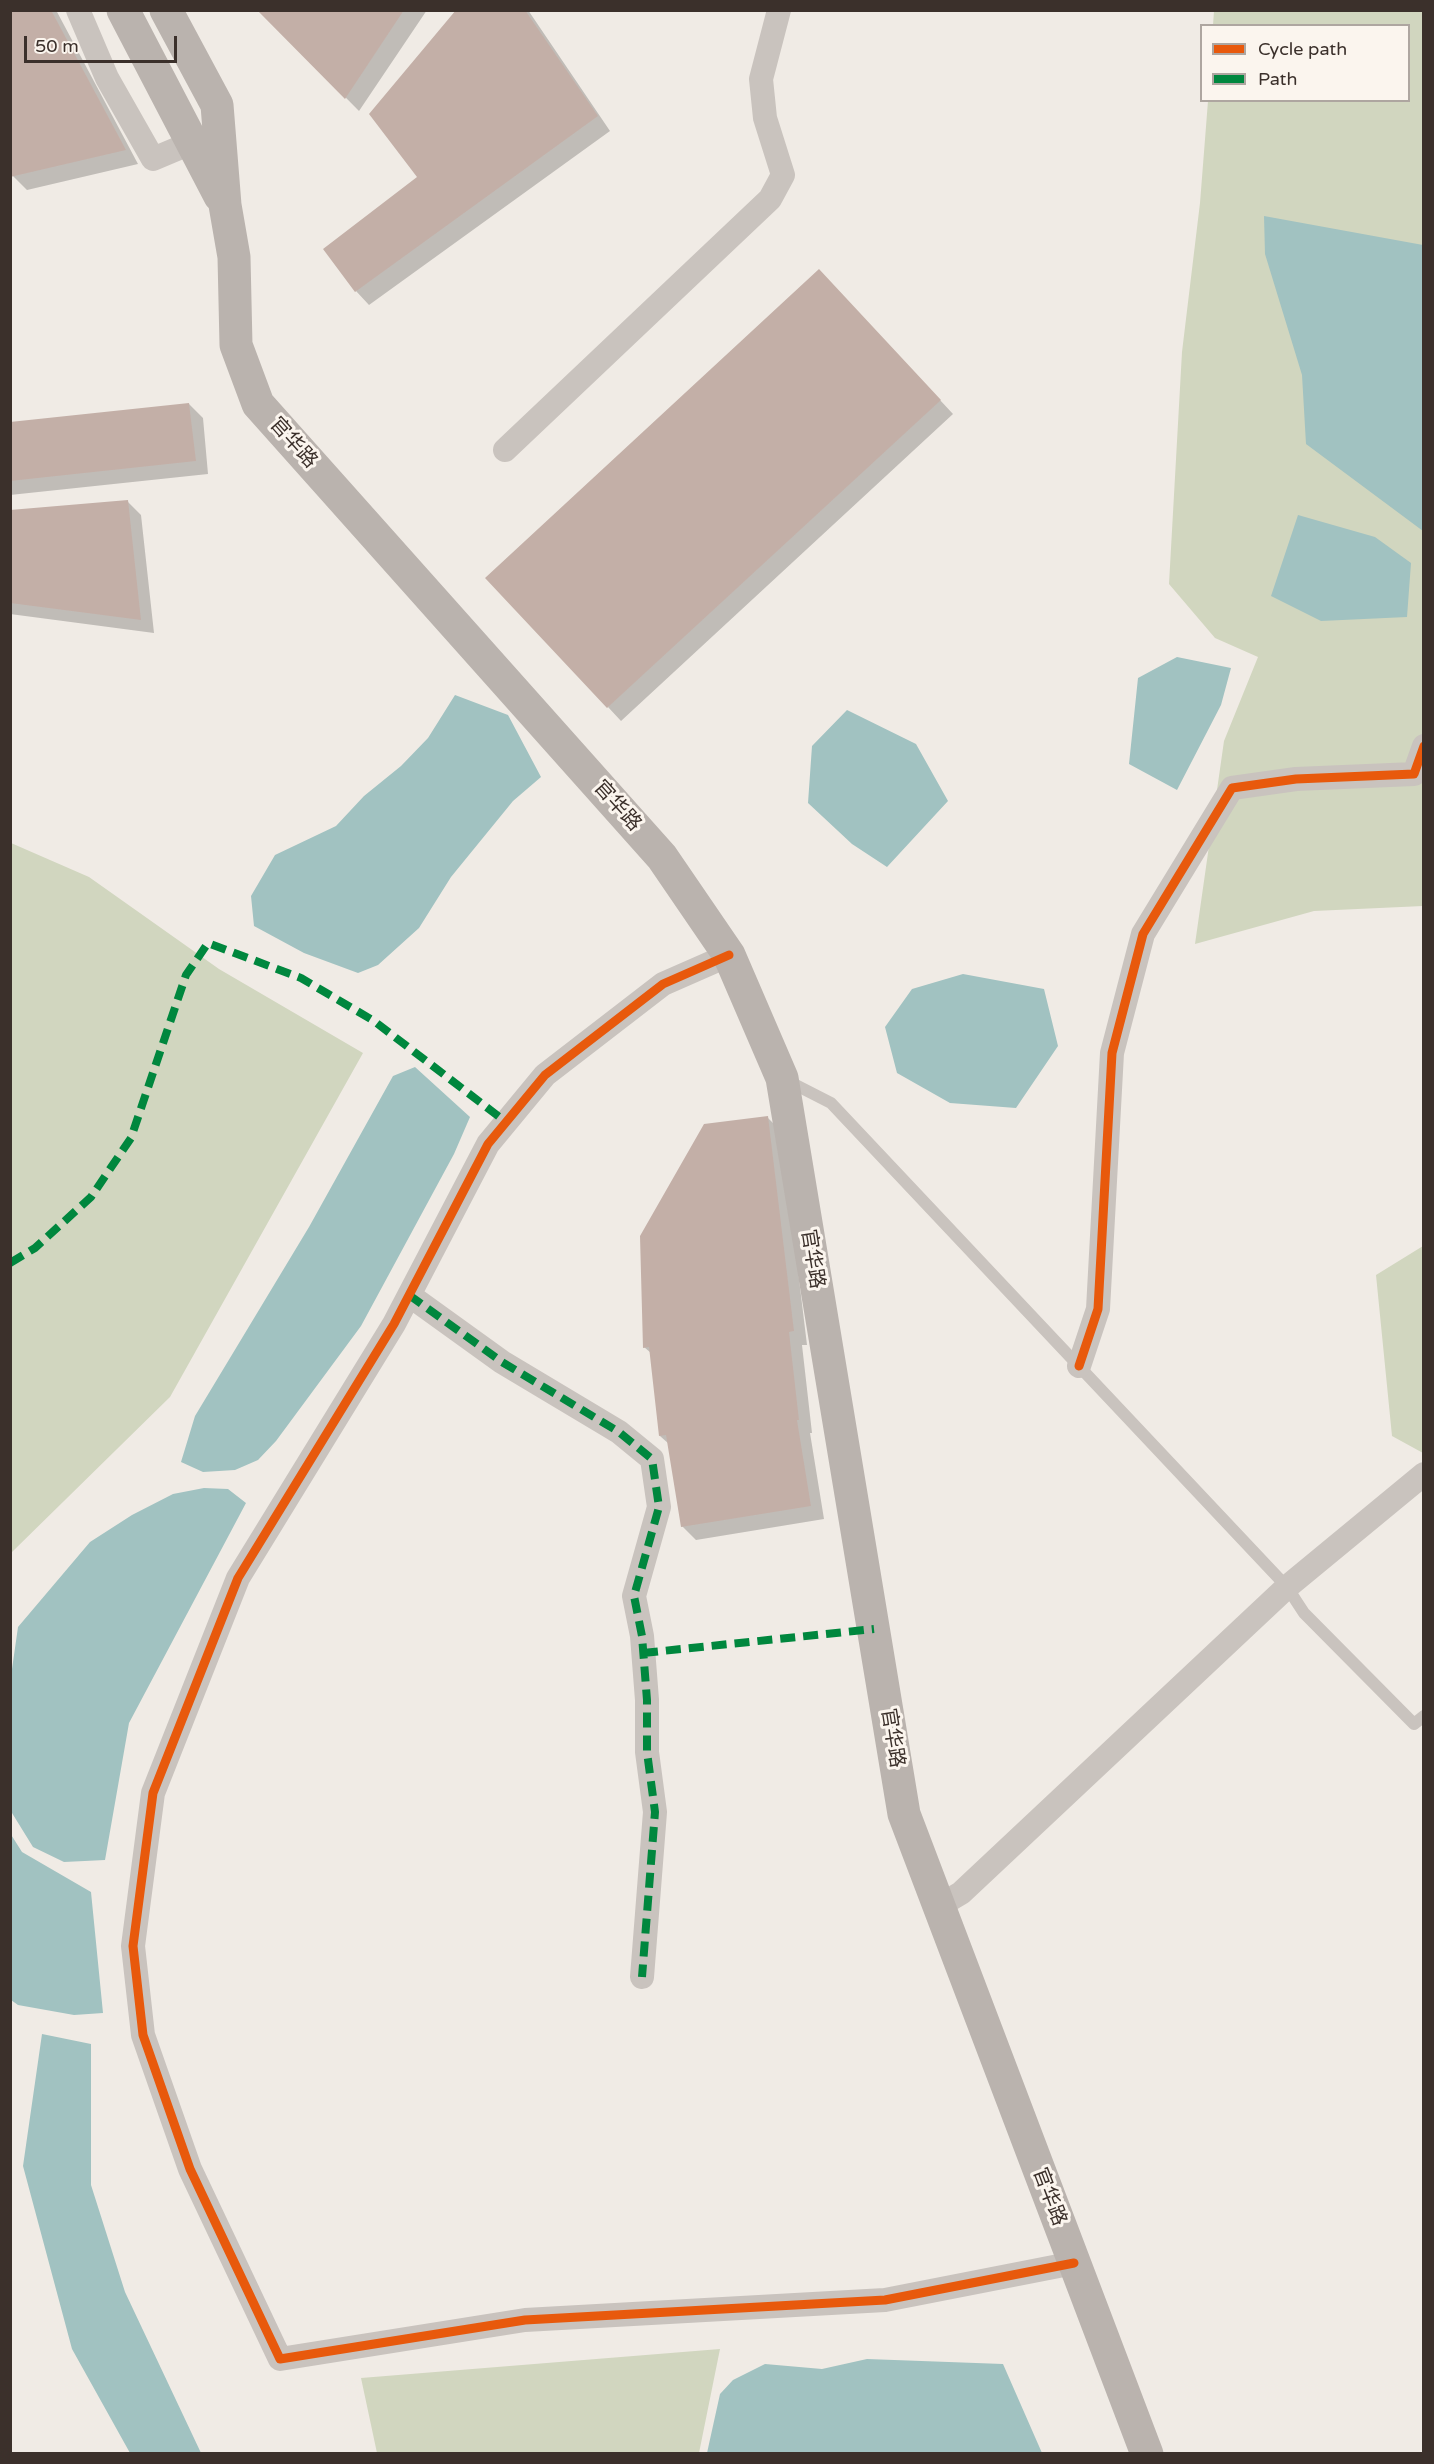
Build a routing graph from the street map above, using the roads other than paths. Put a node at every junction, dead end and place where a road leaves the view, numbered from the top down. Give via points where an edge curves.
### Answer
1 (78, 10) edge
2 (123, 10) edge
3 (166, 10) edge
4 (779, 10) edge
5 (192, 143) junction
6 (225, 205) junction
7 (506, 450) dead end
8 (1424, 746) edge
9 (729, 955) junction
10 (782, 1078) junction
11 (409, 1295) junction
12 (1079, 1366) junction
13 (1424, 1474) edge
14 (1287, 1587) junction
15 (1424, 1716) edge
16 (939, 1906) junction
17 (642, 1977) dead end
18 (1074, 2263) junction
19 (1147, 2454) edge

1 - 5 street via 106,78 153,159
2 - 5 main road, 官华路
3 - 6 main road, 官华路 via 217,105
4 - 7 street via 761,79 765,118 783,175 770,199
5 - 6 main road, 官华路
6 - 9 main road, 官华路 via 234,256 236,345 258,404 662,857
8 - 12 street via 1414,774 1296,779 1232,788 1143,934 1112,1053 1098,1309
9 - 10 main road, 官华路
9 - 11 street via 663,984 545,1075 488,1144
10 - 12 lane via 831,1103
10 - 16 main road, 官华路 via 904,1814
11 - 17 street via 502,1362 619,1432 652,1459 659,1507 634,1596 642,1636 647,1752 655,1812
11 - 18 street via 238,1578 153,1793 133,1946 143,2035 190,2169 280,2359 525,2320 885,2300
12 - 14 lane
13 - 14 street
14 - 15 lane via 1304,1613 1414,1724
14 - 16 street via 970,1885
16 - 18 main road, 官华路
18 - 19 main road, 官华路

